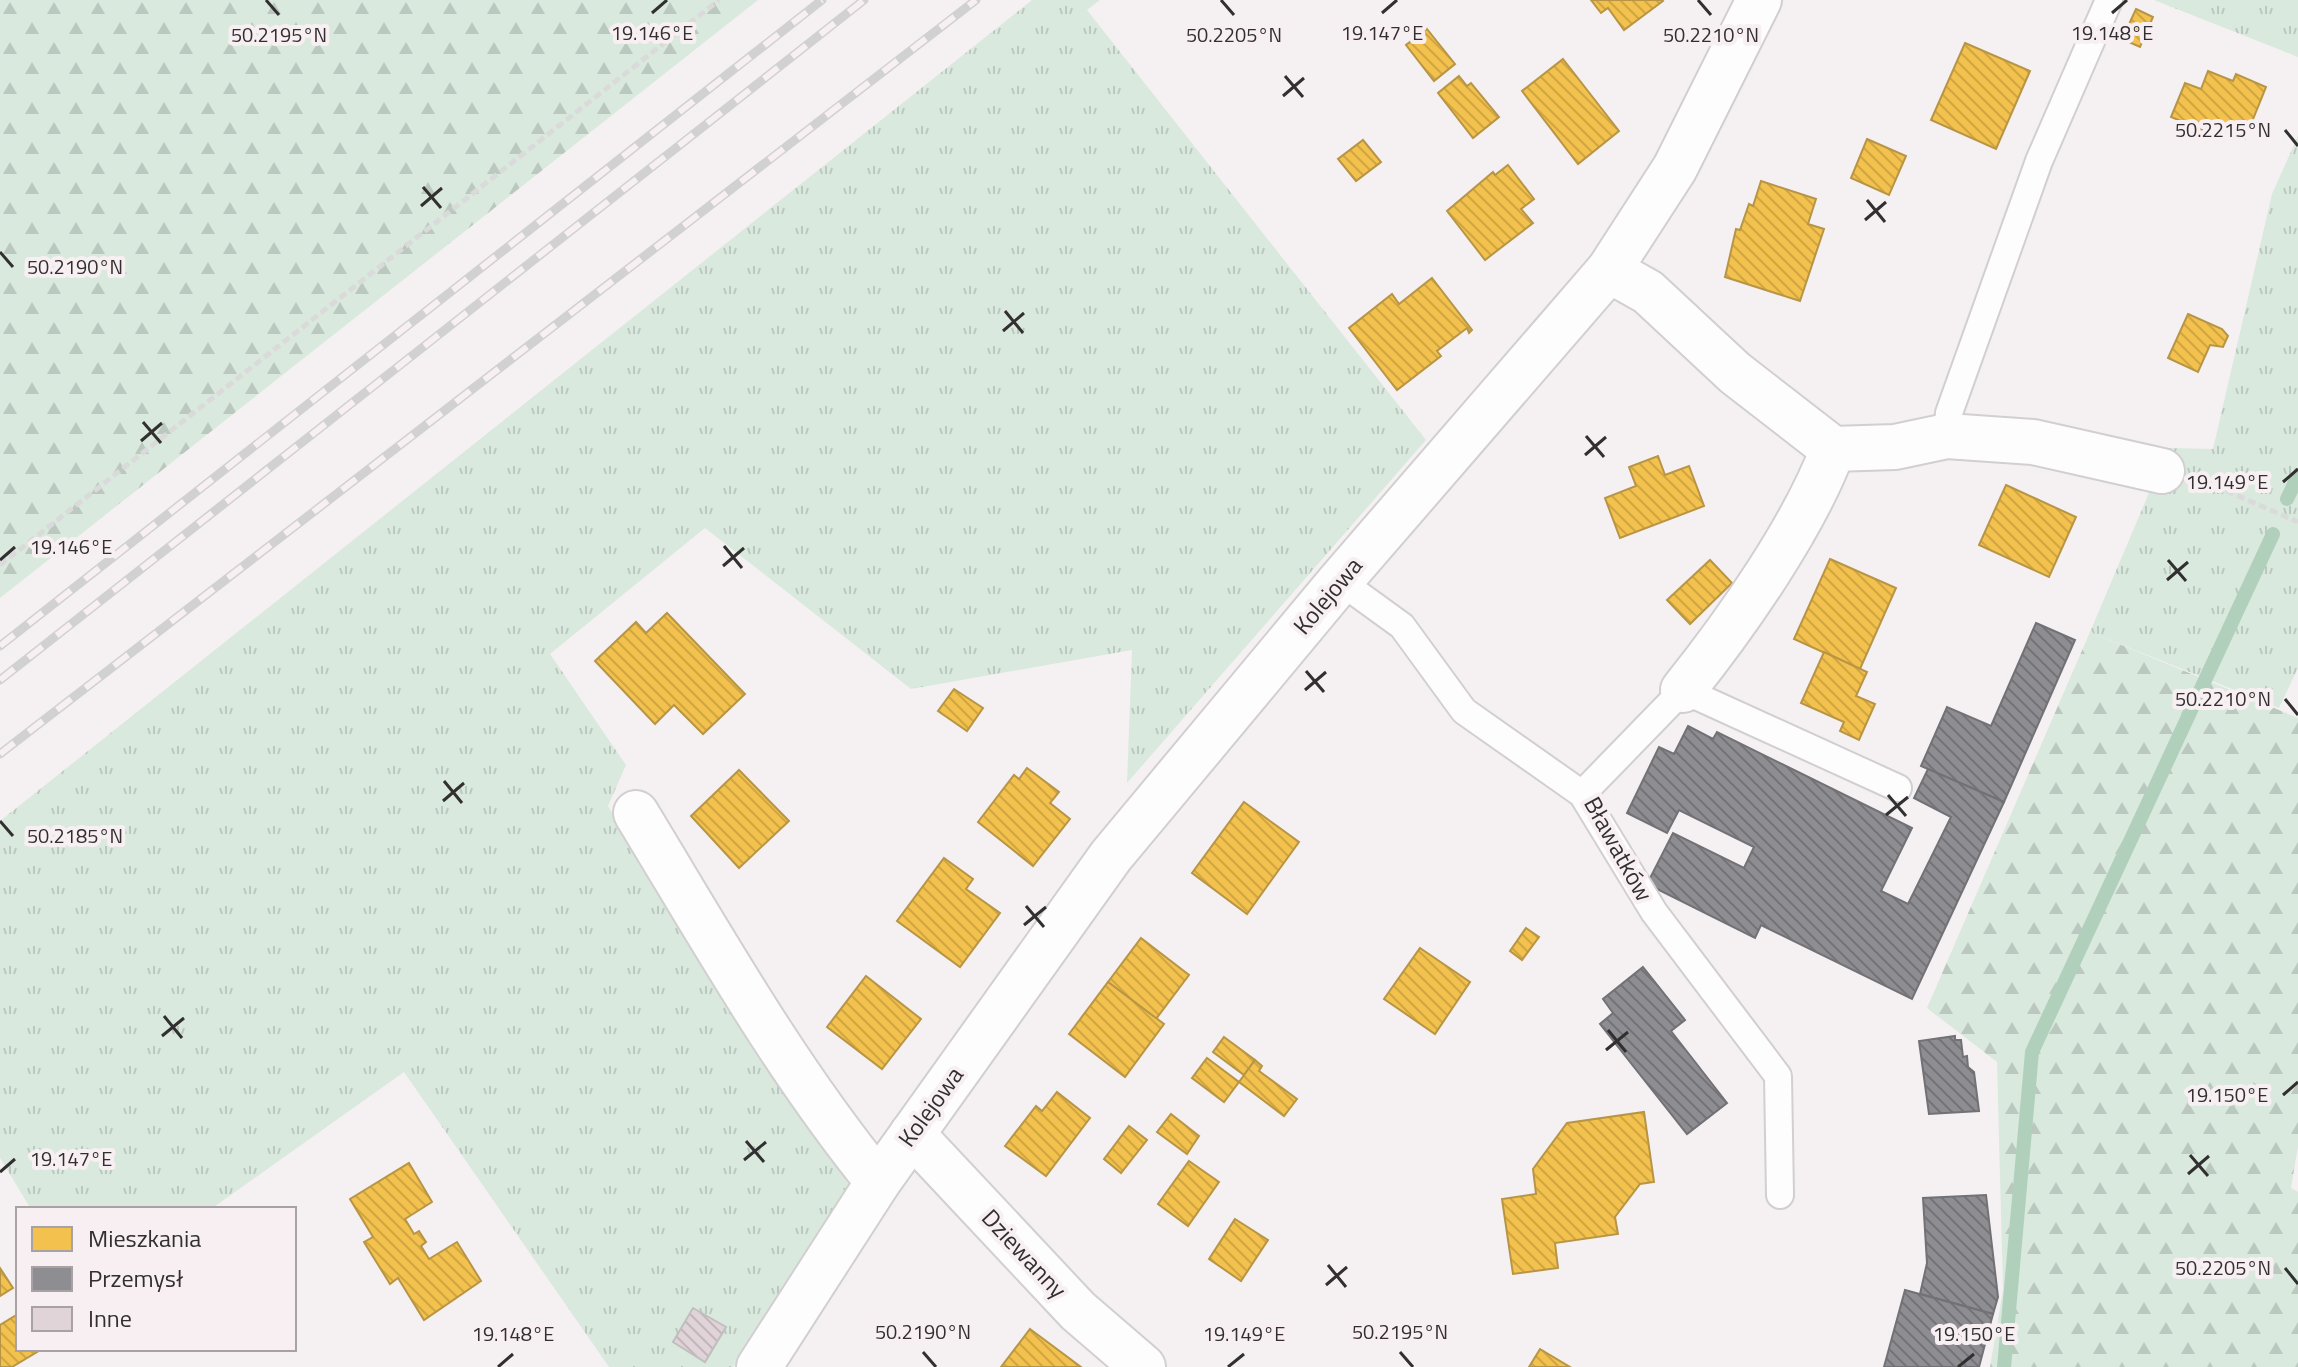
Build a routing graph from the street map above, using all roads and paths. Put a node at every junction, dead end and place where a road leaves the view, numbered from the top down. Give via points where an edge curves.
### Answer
1 (719, 0) edge
2 (1759, 0) edge
3 (2109, 0) edge
4 (1609, 270) junction
5 (1947, 436) junction
6 (1833, 449) junction
7 (2162, 471) joint
8 (2298, 522) edge
9 (0, 565) edge
10 (1340, 581) junction
11 (1683, 690) junction
12 (1898, 788) dead end
13 (1582, 794) junction
14 (636, 813) dead end
15 (912, 1134) junction
16 (878, 1182) junction
17 (1780, 1195) dead end
18 (759, 1367) edge
19 (1143, 1367) edge

1 - 9 path
2 - 4 street, Kolejowa via 1675,168
3 - 5 lane via 2039,161 1949,413
4 - 6 street via 1648,292 1735,373
4 - 10 street, Kolejowa
5 - 6 street via 1895,447
5 - 7 street via 2033,442
6 - 11 street, Bławatków via 1818,490 1716,649
7 - 8 path via 2182,471
10 - 13 lane via 1402,626 1464,711
10 - 15 street, Kolejowa via 1111,856
11 - 12 lane
11 - 13 lane, Bławatków
13 - 17 lane, Bławatków via 1654,912 1778,1076
14 - 16 street via 732,972
15 - 16 street, Kolejowa
15 - 19 street, Dziewanny via 1078,1311
16 - 18 street, Kolejowa

